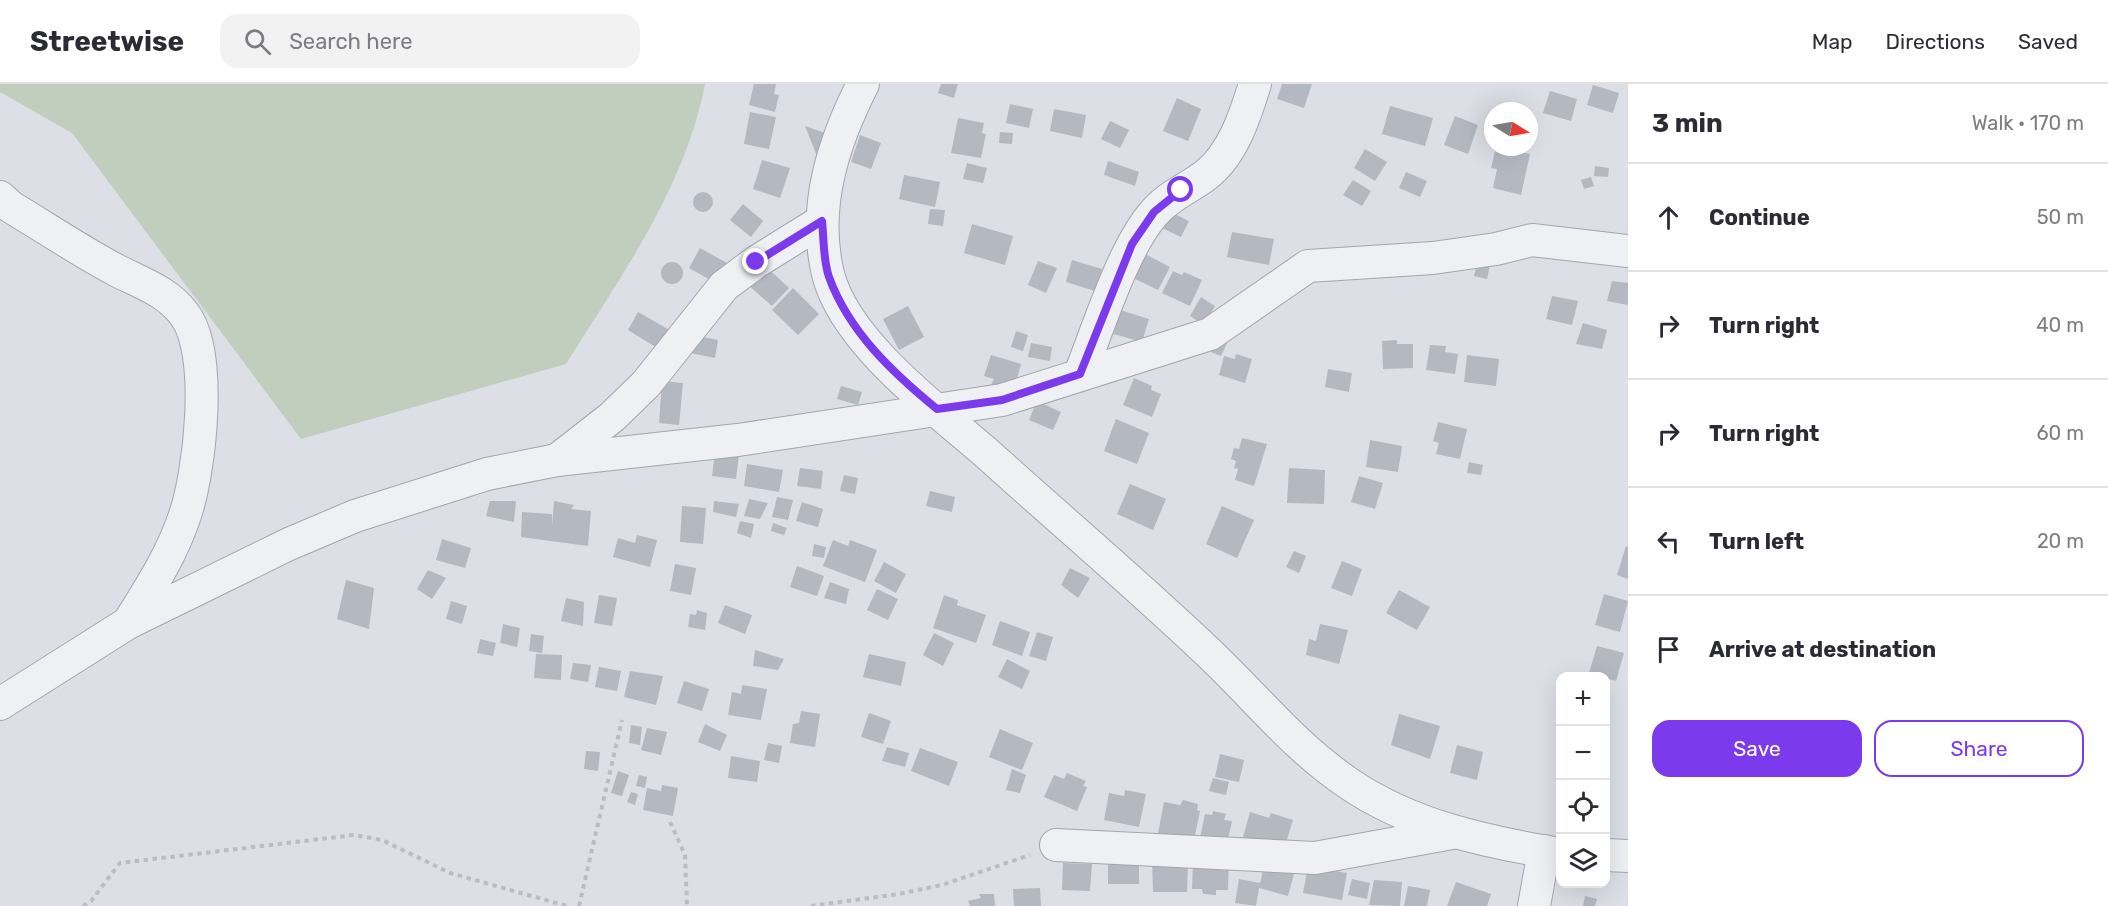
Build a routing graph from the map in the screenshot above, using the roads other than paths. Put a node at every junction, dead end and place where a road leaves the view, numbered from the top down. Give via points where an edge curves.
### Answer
1 (863, 84) edge
2 (1255, 84) edge
3 (0, 197) edge
4 (822, 221) junction
5 (1628, 251) edge
6 (1080, 374) junction
7 (937, 409) junction
8 (557, 460) junction
9 (128, 623) junction
10 (0, 704) edge
11 (1459, 832) junction
12 (1056, 846) road end
13 (1552, 853) edge
14 (1610, 855) edge
15 (1628, 856) edge
16 (1534, 906) edge

1 - 4 street via 836,144
2 - 6 street via 1232,144 1207,174 1154,212 1132,244
3 - 9 street via 107,264 164,294 185,315 198,347 202,378 200,425 185,517 164,566
4 - 7 street via 828,276 852,324 900,379
4 - 8 street via 724,286 646,384 612,417
5 - 6 street via 1532,240 1434,258 1308,266 1210,334
6 - 7 street via 1002,400
7 - 8 street via 738,440
7 - 11 street via 1213,657 1296,743 1349,784 1411,817
8 - 9 street via 487,474 355,516
9 - 10 street
11 - 12 street via 1316,858
11 - 13 street via 1493,843
13 - 16 street
14 - 15 street

